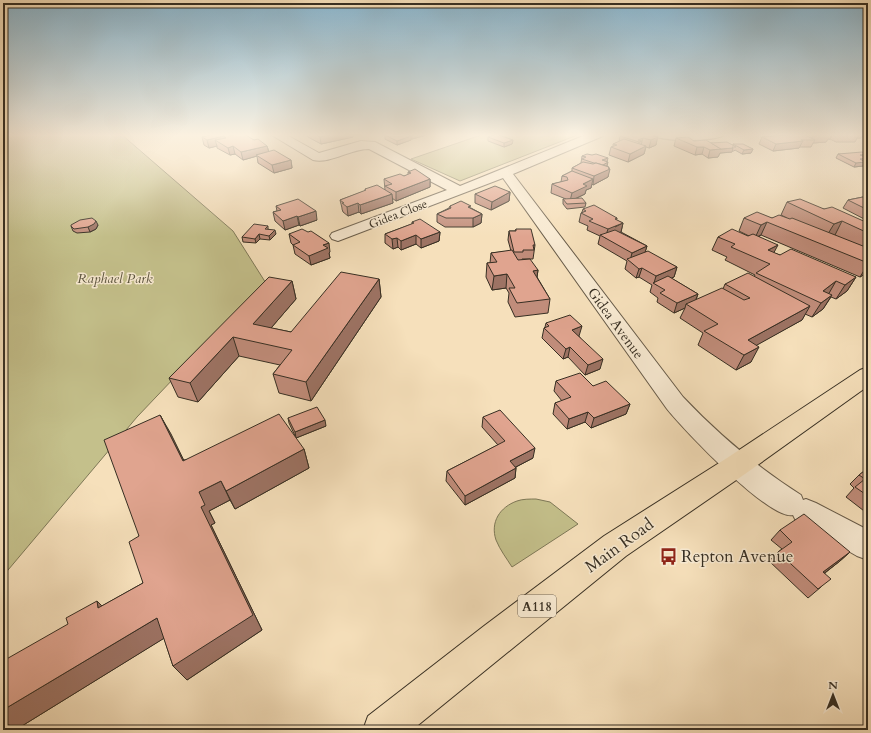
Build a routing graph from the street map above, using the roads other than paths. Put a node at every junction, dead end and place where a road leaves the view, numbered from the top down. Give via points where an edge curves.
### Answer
1 (415, 168) edge
2 (515, 168) edge
3 (506, 172) junction
4 (459, 191) junction
5 (338, 236) dead end
6 (868, 375) edge
7 (736, 466) junction
8 (868, 546) edge
9 (382, 730) edge

1 - 4 street, Gidea Close
2 - 3 street, Gidea Close
3 - 4 street, Gidea Close
3 - 7 street, Gidea Avenue via 675,403 698,430
4 - 5 street, Gidea Close
6 - 7 main road, Main Road / A118
7 - 8 street via 798,508
7 - 9 main road, Main Road / A118 via 615,546

